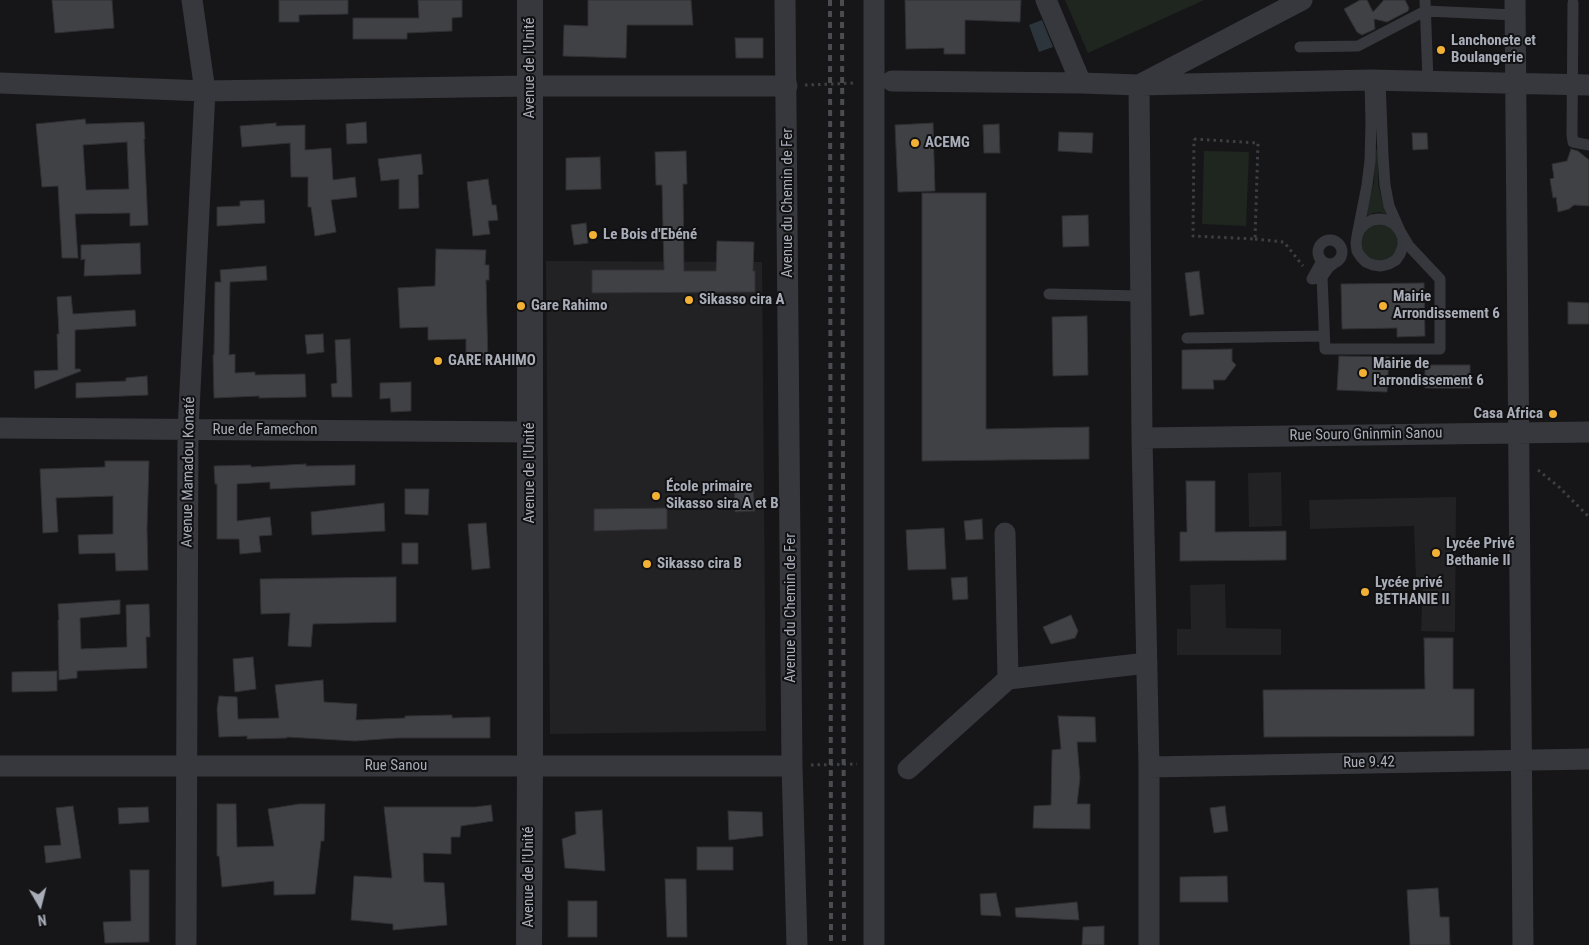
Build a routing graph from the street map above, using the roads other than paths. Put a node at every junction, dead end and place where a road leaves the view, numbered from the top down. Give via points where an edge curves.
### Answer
1 (192, 0) edge
2 (530, 0) edge
3 (786, 0) edge
4 (874, 0) edge
5 (1046, 0) edge
6 (1302, 0) edge
7 (1573, 3) dead end
8 (1425, 6) edge
9 (1515, 8) edge
10 (1300, 47) dead end
11 (1375, 80) junction
12 (1428, 81) junction
13 (883, 82) junction
14 (1081, 82) junction
15 (0, 83) edge
16 (1515, 83) junction
17 (1139, 85) junction
18 (1581, 85) edge
19 (530, 86) junction
20 (787, 86) junction
21 (205, 91) junction
22 (1589, 145) edge
23 (1400, 231) junction
24 (1356, 240) junction
25 (1322, 261) junction
26 (1337, 262) junction
27 (1317, 278) junction
28 (1049, 294) dead end
29 (1141, 296) junction
30 (1324, 336) junction
31 (1187, 338) dead end
32 (0, 428) edge
33 (188, 430) junction
34 (530, 432) junction
35 (1589, 432) edge
36 (1518, 433) junction
37 (1142, 438) junction
38 (1005, 533) dead end
39 (1147, 663) junction
40 (1008, 679) junction
41 (1589, 759) edge
42 (1521, 760) junction
43 (0, 766) edge
44 (187, 766) junction
45 (530, 766) junction
46 (792, 766) junction
47 (1149, 767) junction
48 (908, 769) dead end
49 (186, 945) edge
50 (529, 945) edge
51 (797, 945) edge
52 (874, 945) edge
53 (1149, 945) edge
54 (1523, 945) edge

1 - 21 street, Avenue Mamadou Konaté
2 - 19 street, Avenue de l'Unité
3 - 20 street, Avenue du Chemin de Fer
4 - 13 street
5 - 14 street
6 - 17 street
7 - 18 lane
8 - 9 lane
8 - 10 lane via 1358,46
8 - 12 lane
9 - 16 street
11 - 12 street
11 - 17 street
11 - 23 lane via 1385,185 1389,206
11 - 24 lane via 1370,161
12 - 16 street
13 - 14 street
13 - 52 street via 873,764
14 - 17 street
15 - 21 street
16 - 18 street
16 - 36 street
17 - 29 street
18 - 22 lane via 1573,142
19 - 20 street
19 - 21 street
19 - 34 street, Avenue de l'Unité
20 - 46 street, Avenue du Chemin de Fer
21 - 33 street, Avenue Mamadou Konaté
23 - 24 lane via 1394,224 1379,219 1365,224
23 - 24 lane via 1403,246 1400,254 1396,260 1381,266 1366,262 1361,257
23 - 30 lane via 1409,246 1440,280 1440,349 1325,349
24 - 26 lane
25 - 26 lane via 1325,264
25 - 26 lane via 1318,250 1322,243 1330,240 1342,248 1342,256
25 - 27 lane
26 - 27 lane
27 - 30 lane
28 - 29 lane
29 - 37 street
30 - 31 lane
32 - 33 street, Rue de Famechon
33 - 34 street, Rue de Famechon
33 - 44 street, Avenue Mamadou Konaté
34 - 45 street, Avenue de l'Unité
35 - 36 street, Rue Souro Gninmin Sanou
36 - 37 street, Rue Souro Gninmin Sanou
36 - 42 street
37 - 39 street
38 - 40 street
39 - 40 street
39 - 47 street
40 - 48 street
41 - 42 street, Rue 9.42
42 - 47 street, Rue 9.42
42 - 54 street
43 - 44 street, Rue Sanou
44 - 45 street, Rue Sanou
44 - 49 street, Avenue Mamadou Konaté
45 - 46 street, Rue Sanou
45 - 50 street, Avenue de l'Unité
46 - 51 street, Avenue du Chemin de Fer
47 - 53 street

